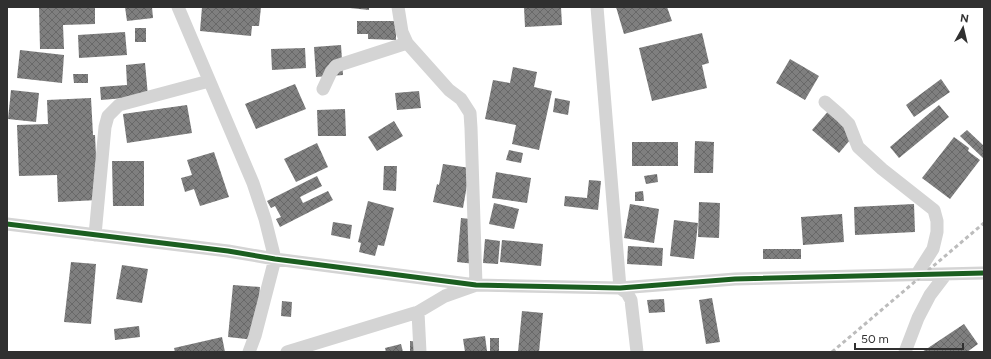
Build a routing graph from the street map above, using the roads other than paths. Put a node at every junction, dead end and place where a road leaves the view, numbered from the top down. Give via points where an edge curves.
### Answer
1 (178, 7) edge
2 (398, 7) edge
3 (596, 7) edge
4 (407, 43) junction
5 (209, 81) junction
6 (323, 89) dead end
7 (825, 102) dead end
8 (7, 224) edge
9 (95, 235) junction
10 (275, 259) junction
11 (984, 273) edge
12 (917, 274) junction
13 (946, 274) junction
14 (476, 285) junction
15 (620, 288) junction
16 (418, 312) junction
17 (249, 352) edge
18 (287, 352) edge
19 (420, 352) edge
20 (637, 352) edge
21 (905, 352) edge

1 - 5 street
2 - 4 street via 402,32
3 - 15 street
4 - 6 street via 336,66
4 - 14 street via 449,90 461,99 470,113
5 - 9 street via 118,105 108,116
5 - 10 street via 253,183
7 - 12 street via 849,124 858,147 934,210 938,222 933,249
8 - 9 street
9 - 10 street
10 - 14 street
10 - 17 street
11 - 13 street
12 - 13 street
12 - 15 street via 735,279
13 - 21 street via 930,295
14 - 15 street
14 - 16 street via 445,296
15 - 20 street via 631,300
16 - 18 street
16 - 19 street

